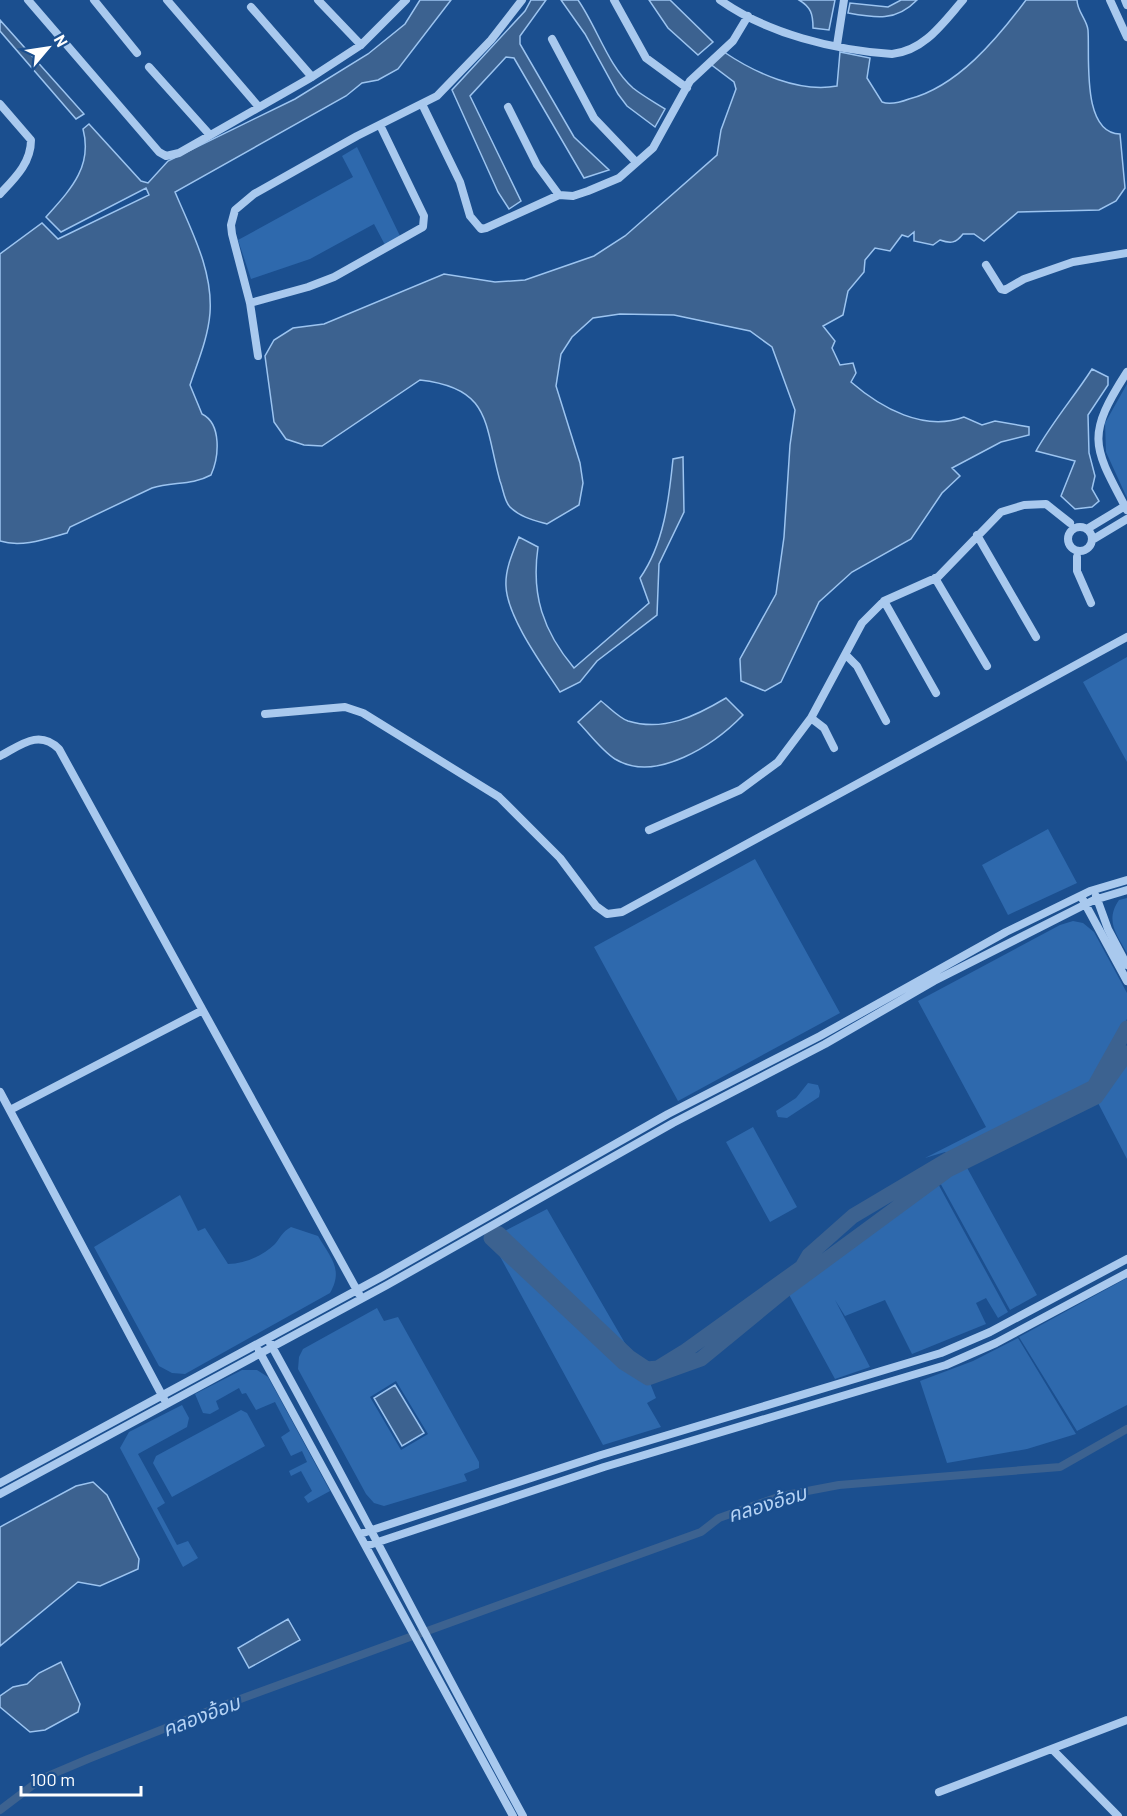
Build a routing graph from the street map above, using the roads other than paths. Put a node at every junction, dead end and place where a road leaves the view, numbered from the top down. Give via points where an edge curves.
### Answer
1 (28, 0) edge
2 (94, 0) edge
3 (167, 0) edge
4 (318, 0) edge
5 (406, 0) edge
6 (522, 0) edge
7 (614, 0) edge
8 (720, 0) edge
9 (844, 0) edge
10 (963, 0) edge
11 (1110, 0) edge
12 (1125, 0) edge
13 (1127, 5) edge
14 (250, 7) dead end
15 (748, 16) junction
16 (1127, 37) edge
17 (552, 39) dead end
18 (361, 45) junction
19 (837, 45) junction
20 (136, 53) dead end
21 (149, 68) dead end
22 (312, 77) junction
23 (687, 88) junction
24 (0, 104) edge
25 (422, 104) junction
26 (258, 106) junction
27 (508, 107) dead end
28 (380, 125) junction
29 (209, 134) junction
30 (636, 162) junction
31 (0, 194) edge
32 (559, 195) junction
33 (1127, 253) edge
34 (986, 266) dead end
35 (250, 303) junction
36 (258, 356) dead end
37 (1127, 372) edge
38 (1126, 508) edge
39 (1127, 519) edge
40 (1070, 523) junction
41 (1083, 527) junction
42 (1069, 533) junction
43 (977, 536) junction
44 (1092, 540) junction
45 (1075, 552) junction
46 (935, 578) junction
47 (884, 601) junction
48 (1091, 603) dead end
49 (1035, 637) dead end
50 (1127, 637) edge
51 (846, 656) junction
52 (987, 666) dead end
53 (936, 693) dead end
54 (265, 714) dead end
55 (812, 718) junction
56 (886, 721) dead end
57 (834, 748) dead end
58 (0, 756) edge
59 (649, 830) dead end
60 (1127, 880) edge
61 (1094, 890) junction
62 (1127, 890) edge
63 (1081, 896) junction
64 (1098, 899) junction
65 (1085, 905) junction
66 (1127, 964) edge
67 (1127, 981) edge
68 (201, 1011) junction
69 (0, 1092) edge
70 (10, 1110) junction
71 (1127, 1258) edge
72 (1127, 1274) edge
73 (357, 1290) junction
74 (362, 1299) junction
75 (267, 1338) junction
76 (255, 1345) junction
77 (272, 1347) junction
78 (260, 1354) junction
79 (162, 1395) junction
80 (167, 1404) junction
81 (0, 1483) edge
82 (0, 1494) edge
83 (372, 1530) junction
84 (360, 1534) junction
85 (377, 1541) junction
86 (366, 1546) junction
87 (1127, 1720) edge
88 (1052, 1749) junction
89 (939, 1792) dead end
90 (513, 1816) edge
91 (523, 1816) edge
92 (1118, 1816) edge

1 - 29 street via 159,153 179,153
2 - 20 street
3 - 26 street
4 - 18 street
5 - 18 street
6 - 25 street via 454,80
7 - 23 street via 646,58
8 - 15 street
9 - 19 street
10 - 19 street via 931,36 902,53 876,53
11 - 16 street
12 - 13 street
14 - 22 street
15 - 19 street via 800,37
15 - 23 street via 723,51
17 - 30 street via 594,118
18 - 22 street
21 - 29 street
22 - 26 street
23 - 30 street via 660,140
24 - 31 street via 31,140 31,152
25 - 28 street
25 - 32 street via 477,227 486,228
26 - 29 street
27 - 32 street via 537,165
28 - 35 street via 272,183 235,210 232,234
28 - 35 street via 424,216 423,227 334,277
30 - 32 street via 610,183 573,196
33 - 34 street via 1073,262 1005,290
35 - 36 street
37 - 38 street via 1104,407 1098,434 1099,457
38 - 41 street
39 - 44 street
40 - 41 street
40 - 42 street
40 - 43 street via 1046,504 1024,505 1001,512
41 - 42 street
41 - 44 street
42 - 45 street via 1068,542
43 - 46 street
43 - 49 street
44 - 45 street via 1084,550
45 - 48 street via 1077,571
46 - 47 street
46 - 52 street
47 - 51 street via 862,622
47 - 53 street
50 - 54 street via 622,912 607,914 596,906 560,858 499,797 363,713 345,707
51 - 55 street
51 - 56 street via 856,666
55 - 57 street via 824,728
55 - 59 street via 778,762 740,790
58 - 68 street via 38,739 51,741 59,749
60 - 61 street
61 - 63 street
61 - 64 street
62 - 64 street
63 - 65 street
63 - 73 street via 1006,932 820,1036 668,1114
64 - 65 street
64 - 66 street via 1108,929
65 - 67 street
65 - 74 street via 944,976 825,1044 673,1123
68 - 70 street
68 - 73 street
69 - 70 street
70 - 79 street
71 - 83 street via 990,1332 941,1353 601,1455
72 - 85 street via 946,1365 604,1467
73 - 74 street
73 - 75 street
74 - 77 street
75 - 76 street
75 - 77 street
76 - 78 street
76 - 79 street
77 - 78 street
77 - 83 street
78 - 80 street
78 - 84 street
79 - 80 street
79 - 81 street
80 - 82 street
83 - 84 street
83 - 85 street
84 - 86 street
85 - 86 street
85 - 91 street
86 - 90 street
87 - 88 street
88 - 89 street
88 - 92 street

